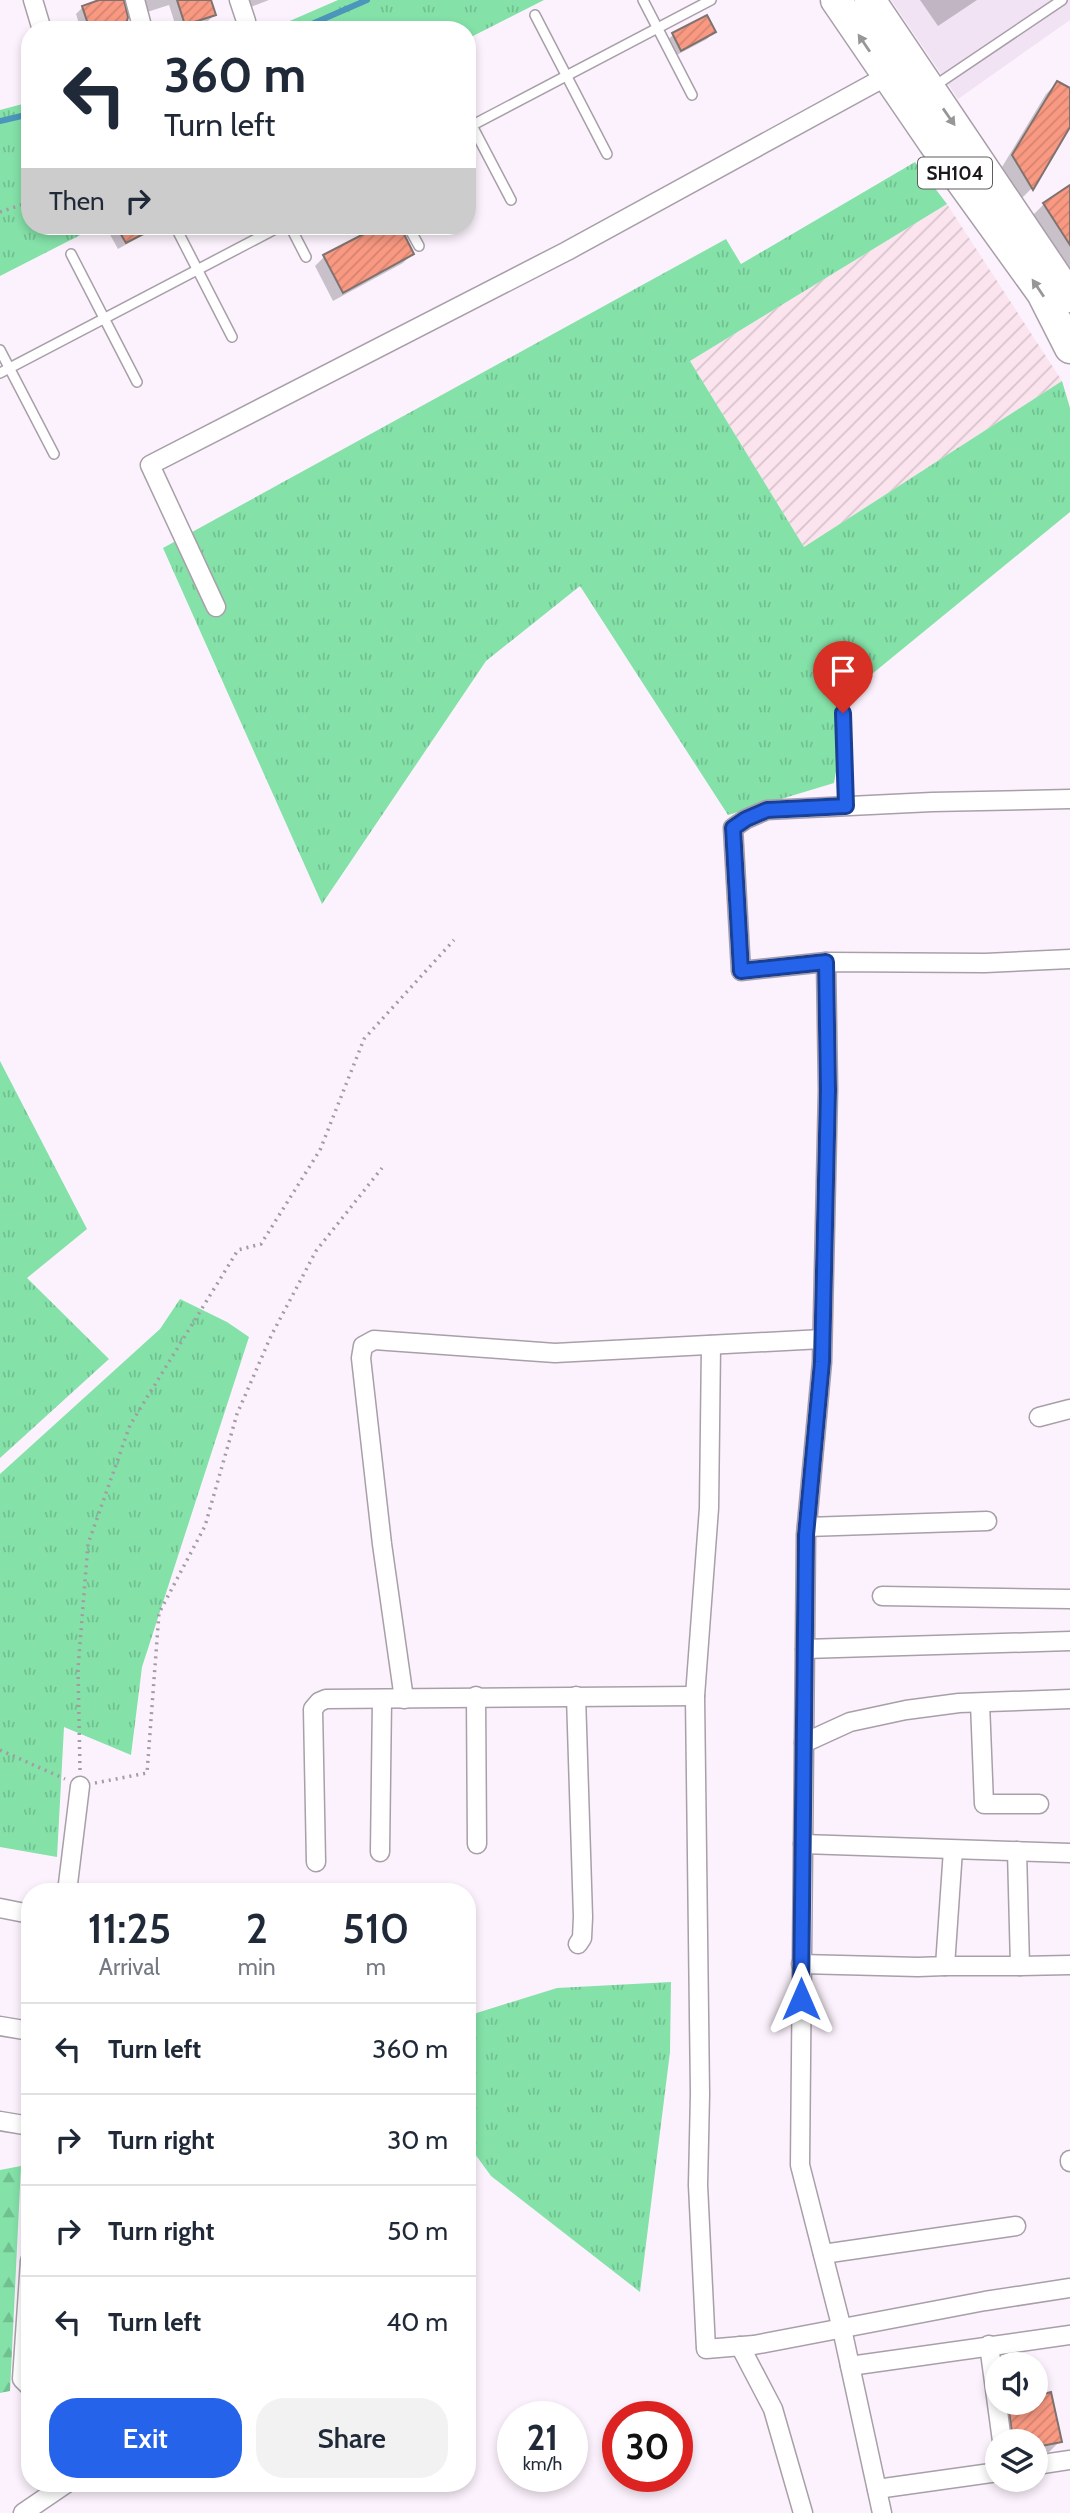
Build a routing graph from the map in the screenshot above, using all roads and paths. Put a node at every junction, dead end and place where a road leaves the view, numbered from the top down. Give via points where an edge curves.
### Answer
1 (33, 0) edge
2 (135, 0) edge
3 (239, 0) edge
4 (643, 0) edge
5 (711, 0) edge
6 (836, 0) edge
7 (870, 0) edge
8 (1062, 0) edge
9 (535, 15) dead end
10 (39, 21) edge
11 (141, 21) edge
12 (246, 21) dead end
13 (657, 28) junction
14 (566, 76) junction
15 (887, 76) junction
16 (692, 94) dead end
17 (919, 97) junction
18 (476, 120) edge
19 (476, 136) edge
20 (607, 154) dead end
21 (511, 200) dead end
22 (21, 205) edge
23 (0, 212) edge
24 (180, 235) edge
25 (264, 235) edge
26 (295, 235) edge
27 (413, 235) edge
28 (419, 247) dead end
29 (71, 254) dead end
30 (306, 257) dead end
31 (197, 270) junction
32 (1070, 297) edge
33 (104, 319) junction
34 (232, 337) dead end
35 (1070, 348) edge
36 (0, 350) edge
37 (5, 371) edge
38 (137, 383) dead end
39 (54, 454) dead end
40 (216, 607) dead end
41 (843, 713) dead end
42 (1070, 799) edge
43 (846, 806) junction
44 (454, 940) dead end
45 (1070, 959) edge
46 (826, 962) junction
47 (382, 1168) dead end
48 (822, 1339) junction
49 (711, 1345) junction
50 (1070, 1409) edge
51 (1039, 1417) dead end
52 (988, 1521) dead end
53 (807, 1527) junction
54 (882, 1596) dead end
55 (1070, 1599) edge
56 (1070, 1641) edge
57 (805, 1649) junction
58 (476, 1696) junction
59 (576, 1696) junction
60 (695, 1696) junction
61 (404, 1699) junction
62 (1070, 1699) edge
63 (382, 1700) junction
64 (980, 1703) junction
65 (804, 1743) junction
66 (0, 1750) edge
67 (80, 1786) junction
68 (1039, 1804) dead end
69 (477, 1844) dead end
70 (803, 1844) junction
71 (953, 1850) junction
72 (380, 1852) dead end
73 (1017, 1852) junction
74 (1070, 1853) edge
75 (316, 1862) dead end
76 (68, 1883) edge
77 (0, 1908) edge
78 (21, 1912) edge
79 (578, 1944) dead end
80 (801, 1964) junction
81 (1070, 1965) edge
82 (945, 1966) junction
83 (1020, 1966) junction
84 (0, 2026) edge
85 (21, 2030) edge
86 (0, 2121) edge
87 (21, 2124) edge
88 (1016, 2227) dead end
89 (823, 2254) junction
90 (1070, 2288) edge
91 (842, 2329) junction
92 (1070, 2335) edge
93 (989, 2345) junction
94 (740, 2346) junction
95 (850, 2366) junction
96 (1000, 2429) edge
97 (1070, 2459) edge
98 (1048, 2463) edge
99 (985, 2474) edge
100 (877, 2489) junction
101 (54, 2492) edge
102 (23, 2513) edge
103 (803, 2513) edge
104 (882, 2513) edge

1 - 10 street
2 - 11 street
3 - 12 street
4 - 13 lane
5 - 13 lane
15 -> 6 main road, SH104
7 - 17 main road, SH104
8 - 17 lane
9 - 14 lane
13 - 14 lane
13 - 16 lane
14 - 18 lane
14 - 20 lane
15 - 17 main road, SH104
15 - 40 street via 566,251 149,465
17 -> 32 main road, SH104
35 -> 17 main road, SH104 via 1042,293
19 - 21 lane
22 - 23 path
24 - 31 lane
25 - 31 lane
26 - 30 lane
27 - 28 lane
29 - 33 lane
31 - 33 lane
31 - 34 lane
33 - 37 lane
33 - 38 lane
36 - 37 lane
37 - 39 lane
41 - 43 lane
42 - 43 street
43 - 46 street via 767,810 733,828 741,971
44 - 67 path via 364,1039 320,1150 261,1244 238,1250 130,1425 88,1544 78,1669
45 - 46 street via 985,964
46 - 48 street
47 - 67 path via 316,1251 271,1336 237,1413 205,1526 159,1613 147,1773
48 - 49 street
48 - 53 street
49 - 60 street via 709,1508
49 - 61 street via 555,1353 374,1340 363,1346 380,1531
50 - 51 street
52 - 53 street
53 - 57 street
54 - 55 street
56 - 57 street
57 - 65 street
58 - 59 street
58 - 61 street
58 - 69 street
59 - 60 street
59 - 79 street via 583,1917
60 - 94 street via 698,2185 706,2349
61 - 63 street
62 - 64 street
63 - 72 street
63 - 75 street via 326,1699 313,1709
64 - 65 street via 906,1710 850,1722
64 - 68 street via 984,1804
65 - 70 street
66 - 67 path
67 - 76 street
70 - 71 street
70 - 80 street
71 - 73 street
71 - 82 street
73 - 74 street
73 - 83 street
77 - 78 street
80 - 82 street
80 - 89 street via 800,2165
81 - 83 street
82 - 83 street
84 - 85 street
86 - 87 street
88 - 89 street
89 - 91 street
90 - 91 street
91 - 94 street
91 - 95 street
92 - 93 street
93 - 95 street
93 - 96 street
94 - 103 street via 773,2409
95 - 100 street
97 - 98 street
99 - 100 street
100 - 104 street
101 - 102 street

